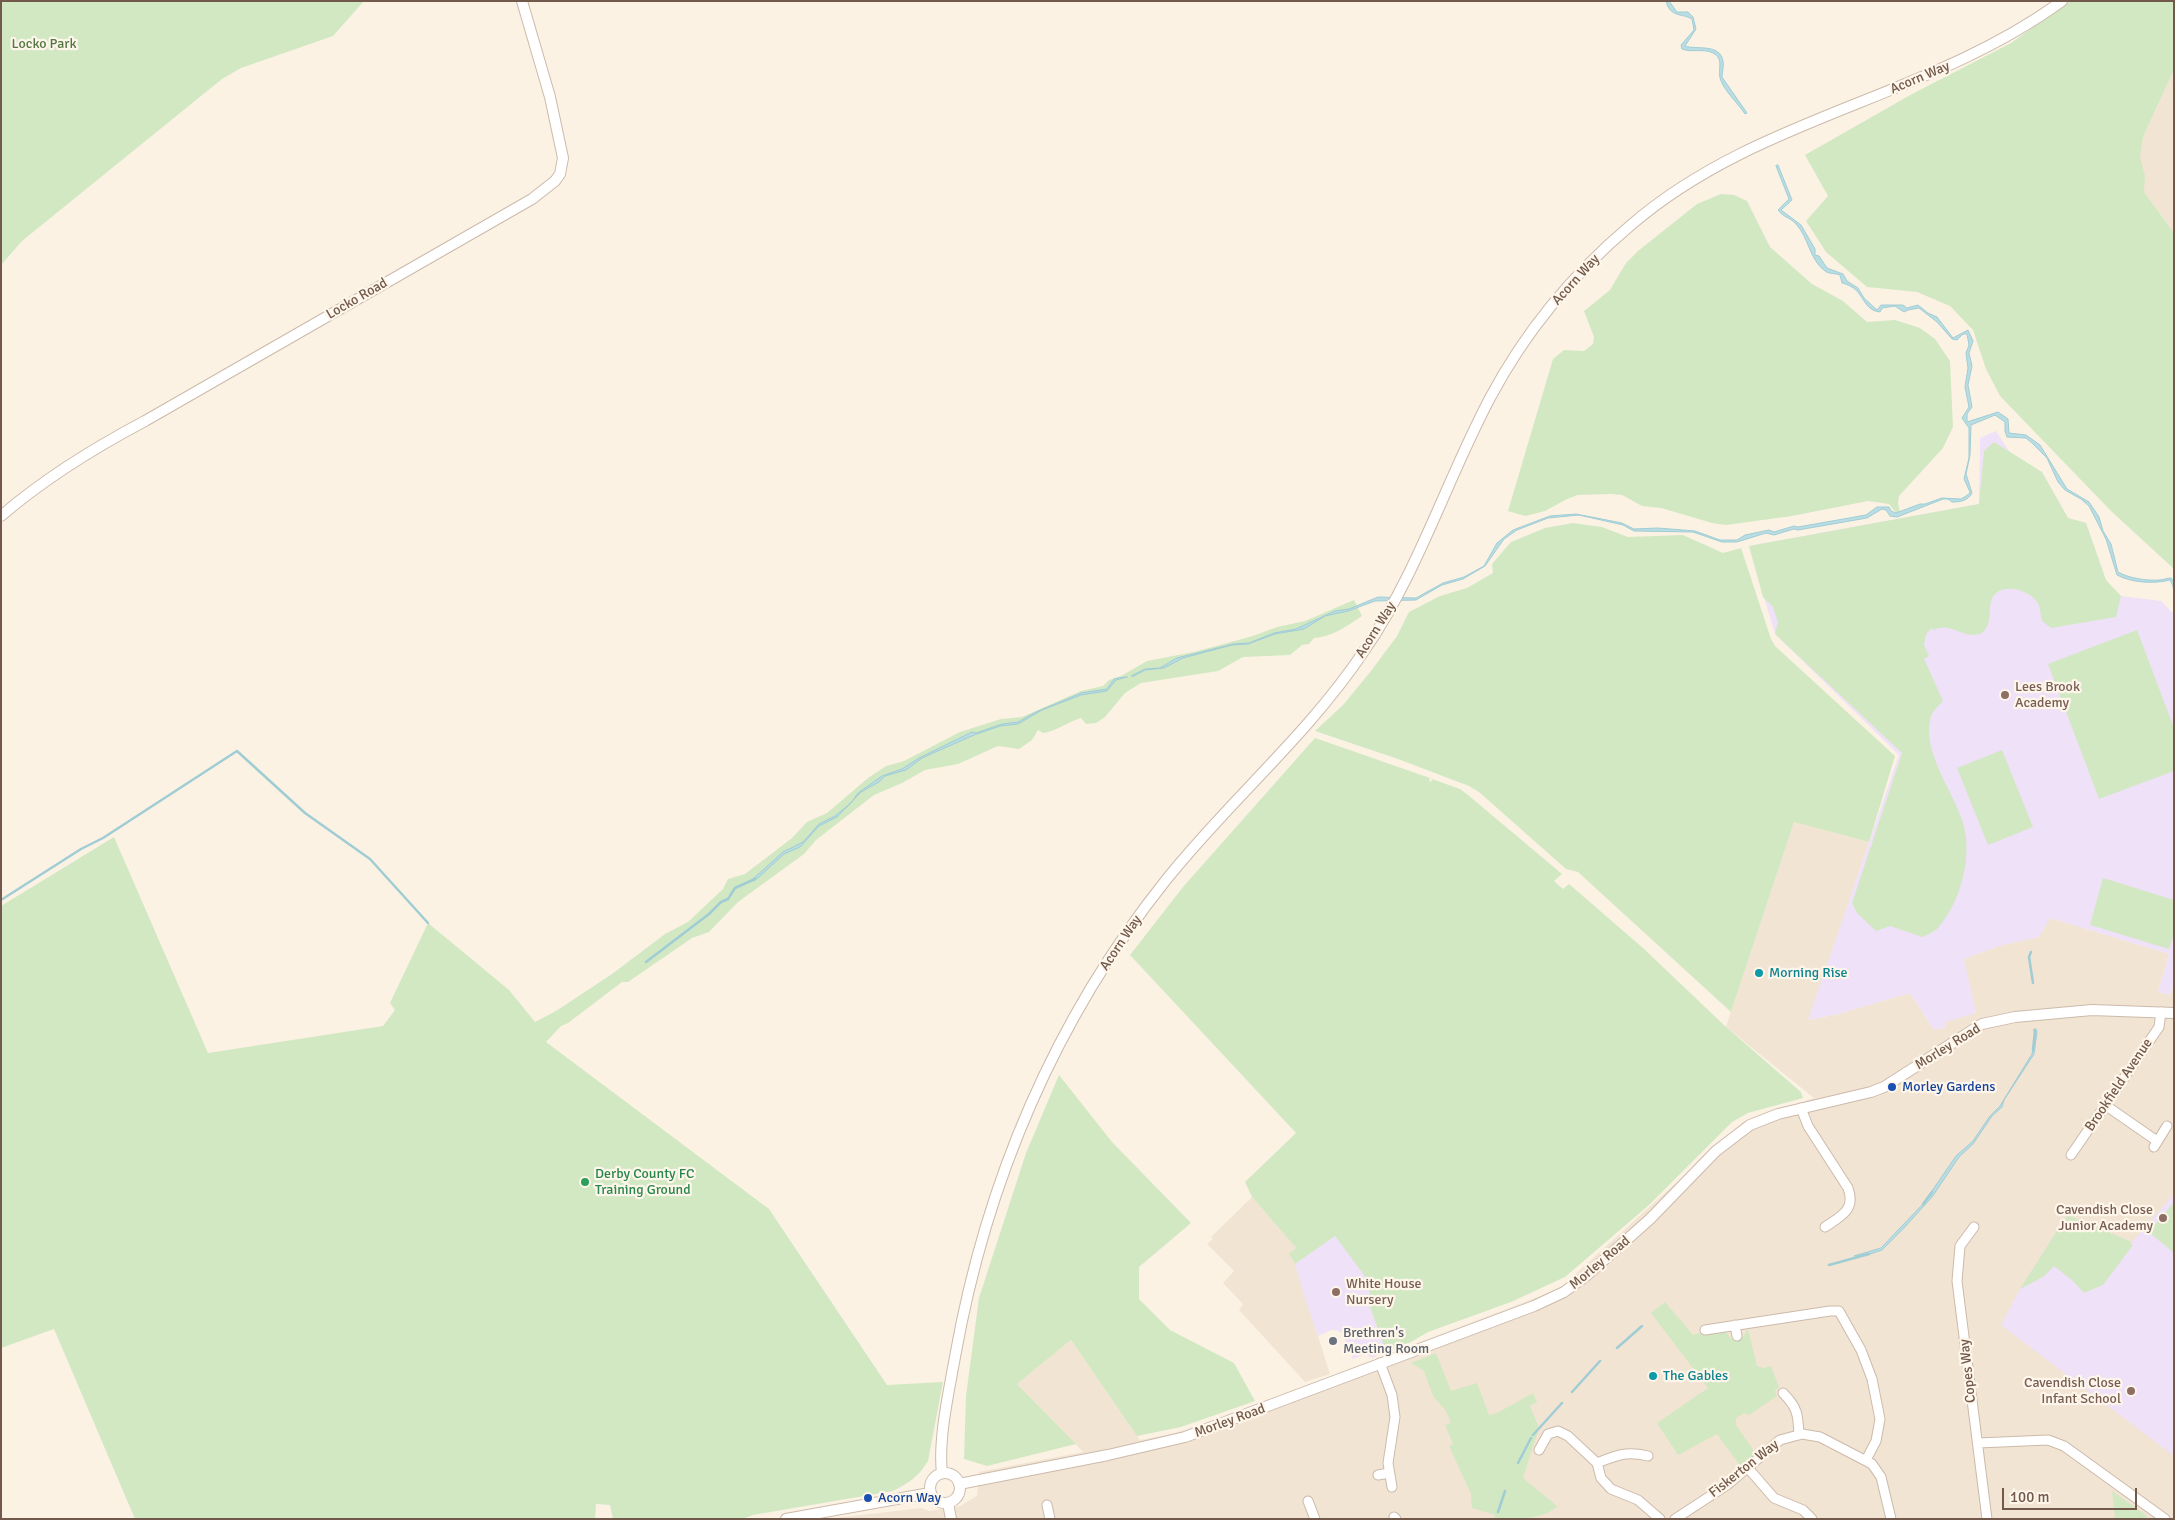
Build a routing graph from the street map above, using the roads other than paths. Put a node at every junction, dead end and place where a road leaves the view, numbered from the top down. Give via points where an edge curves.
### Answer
1 (522, 1) edge
2 (2062, 1) edge
3 (1, 516) edge
4 (2161, 1012) junction
5 (2174, 1013) edge
6 (2105, 1105) junction
7 (1801, 1108) junction
8 (2167, 1126) dead end
9 (2071, 1155) dead end
10 (1826, 1227) dead end
11 (1974, 1227) dead end
12 (1735, 1325) junction
13 (1705, 1330) dead end
14 (1737, 1336) dead end
15 (1380, 1364) junction
16 (1783, 1393) dead end
17 (1800, 1435) junction
18 (1978, 1443) junction
19 (1539, 1450) dead end
20 (1648, 1456) dead end
21 (1866, 1460) junction
22 (1598, 1463) junction
23 (1748, 1468) junction
24 (942, 1473) junction
25 (1389, 1473) junction
26 (1378, 1474) dead end
27 (959, 1484) junction
28 (1392, 1488) dead end
29 (930, 1493) junction
30 (1308, 1501) dead end
31 (948, 1503) junction
32 (1047, 1505) dead end
33 (786, 1519) edge
34 (951, 1519) edge
35 (1050, 1519) edge
36 (1315, 1519) edge
37 (1660, 1519) edge
38 (1675, 1519) edge
39 (1812, 1519) edge
40 (1891, 1519) edge
41 (1988, 1519) edge
42 (2165, 1519) edge

1 - 3 street, Locko Road via 561,141 563,158 556,181 532,199 97,446
2 - 24 street, Acorn Way via 2021,29 1978,52 1910,84 1762,142 1679,188 1626,228 1568,286 1535,327 1478,422 1399,593 1365,650 1340,684 1163,884 1110,958 1057,1050 1006,1161 980,1244 963,1313 951,1383 940,1459
4 - 5 street, Morley Road
4 - 6 street, Brookfield Avenue via 2159,1027
4 - 7 street, Morley Road via 2092,1010 2015,1017 1982,1024 1884,1087
6 - 8 street via 2155,1144
6 - 9 street, Brookfield Avenue
7 - 10 street via 1808,1126 1851,1196 1846,1212
7 - 15 street, Morley Road via 1750,1125 1735,1135 1635,1234 1564,1292
11 - 18 street, Copes Way via 1960,1246 1957,1281
12 - 13 street
12 - 14 street
12 - 21 street via 1839,1311 1861,1350 1872,1379 1880,1419 1876,1441
15 - 25 street via 1392,1395 1395,1417
15 - 27 street, Morley Road via 1186,1437
16 - 17 street via 1794,1405
17 - 21 street, Fiskerton Way via 1820,1437
17 - 23 street, Fiskerton Way via 1780,1440
18 - 41 street, Copes Way
18 - 42 street via 2048,1440 2064,1446
19 - 22 street via 1548,1434 1558,1431
20 - 22 street via 1633,1452 1618,1454
21 - 40 street, Fiskerton Way via 1881,1477
22 - 37 street via 1601,1478 1611,1489 1638,1500
23 - 38 street, Fiskerton Way
23 - 39 street via 1774,1498 1803,1510
24 - 27 street via 952,1475
24 - 29 street via 934,1477
25 - 26 street
25 - 28 street
27 - 31 street via 957,1497
29 - 31 street via 935,1500
29 - 33 street
30 - 36 street
31 - 34 street
32 - 35 street

